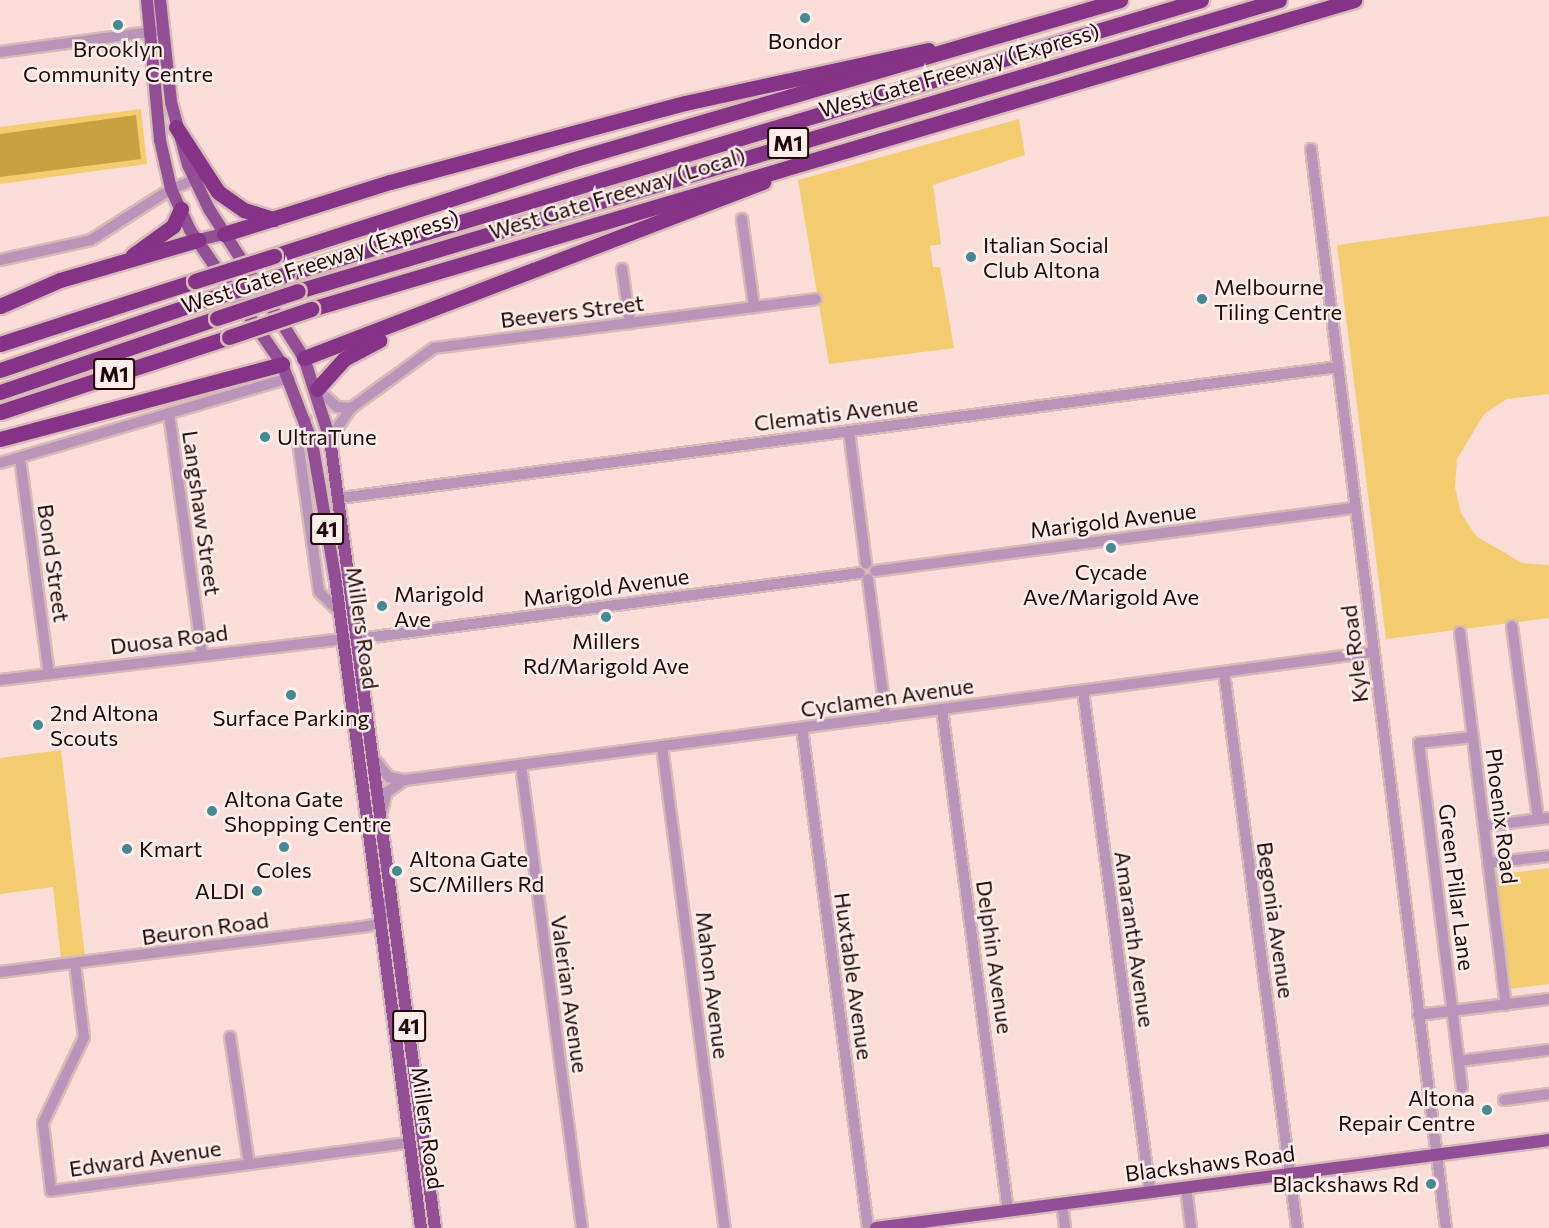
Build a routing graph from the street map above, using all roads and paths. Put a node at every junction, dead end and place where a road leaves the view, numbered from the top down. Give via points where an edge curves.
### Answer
1 (147, 0) edge
2 (160, 0) edge
3 (1120, 0) edge
4 (1201, 0) edge
5 (1279, 0) edge
6 (1354, 0) edge
7 (1053, 20) junction
8 (156, 31) junction
9 (0, 52) edge
10 (176, 127) joint
11 (1311, 149) dead end
12 (844, 150) junction
13 (199, 178) junction
14 (171, 189) junction
15 (181, 209) junction
16 (280, 219) junction
17 (742, 219) dead end
18 (224, 234) junction
19 (198, 240) junction
20 (0, 260) edge
21 (124, 261) junction
22 (622, 269) dead end
23 (500, 286) junction
24 (816, 299) dead end
25 (0, 306) edge
26 (754, 307) junction
27 (630, 323) junction
28 (0, 344) edge
29 (304, 358) junction
30 (282, 364) junction
31 (1338, 367) junction
32 (0, 370) edge
33 (289, 378) junction
34 (317, 389) junction
35 (0, 392) edge
36 (351, 408) junction
37 (0, 412) edge
38 (169, 413) junction
39 (306, 420) junction
40 (849, 431) junction
41 (0, 439) edge
42 (330, 439) junction
43 (20, 458) junction
44 (0, 463) edge
45 (340, 498) junction
46 (1356, 508) junction
47 (867, 572) junction
48 (339, 611) junction
49 (1512, 626) dead end
50 (1460, 632) dead end
51 (343, 639) junction
52 (358, 639) junction
53 (1374, 652) junction
54 (202, 654) junction
55 (1224, 672) junction
56 (49, 674) junction
57 (0, 680) edge
58 (1083, 691) junction
59 (942, 710) junction
60 (886, 717) junction
61 (802, 728) junction
62 (1473, 737) junction
63 (662, 746) junction
64 (375, 760) junction
65 (520, 765) junction
66 (405, 780) junction
67 (381, 814) junction
68 (1543, 819) edge
69 (1484, 826) junction
70 (1549, 856) edge
71 (1488, 863) junction
72 (391, 891) junction
73 (381, 923) junction
74 (75, 964) junction
75 (0, 972) edge
76 (1549, 999) edge
77 (1506, 1005) junction
78 (1453, 1011) junction
79 (1418, 1015) junction
80 (230, 1037) dead end
81 (1549, 1050) edge
82 (1459, 1061) junction
83 (1462, 1088) dead end
84 (1549, 1094) edge
85 (1504, 1100) dead end
86 (1549, 1140) edge
87 (408, 1143) junction
88 (1435, 1154) junction
89 (249, 1164) junction
90 (1290, 1174) junction
91 (1186, 1187) junction
92 (1149, 1192) junction
93 (1062, 1203) junction
94 (1008, 1210) junction
95 (939, 1224) edge
96 (421, 1228) edge
97 (435, 1228) edge
98 (582, 1228) edge
99 (725, 1228) edge
100 (868, 1228) edge
101 (876, 1228) edge
102 (1065, 1228) edge
103 (1191, 1228) edge
104 (1297, 1228) edge
105 (1446, 1228) edge

1 - 8 main road, Millers Road / 41
2 - 8 main road, Millers Road / 41
3 - 7 highway, West Gate Freeway (Local) / M1
4 - 32 highway, West Gate Freeway (Express) / M1, bridge via 287,274
5 - 35 highway, West Gate Freeway (Express) / M1, bridge via 298,291
6 - 12 highway, West Gate Freeway (Local) / M1
7 - 16 highway via 684,103 390,182
7 - 28 highway, West Gate Freeway (Local) / M1, bridge via 568,161
8 - 9 street
8 - 10 main road, Millers Road / 41
8 - 14 main road, Millers Road / 41 via 160,140
10 - 13 highway
11 - 31 street, Kyle Road
12 - 23 highway
12 - 37 highway, West Gate Freeway (Local) / M1, bridge via 311,309
13 - 14 street
13 - 16 highway via 238,207
13 - 18 main road, Millers Road / 41
14 - 15 main road, Millers Road / 41
14 - 20 street via 91,240
15 - 19 main road, Millers Road / 41
15 - 21 highway via 173,226
16 - 18 highway
17 - 26 street
18 - 19 main road
18 - 29 main road, Millers Road / 41
19 - 21 highway
19 - 30 main road, Millers Road / 41
21 - 25 highway
22 - 27 street
23 - 29 highway
23 - 34 highway via 344,359
24 - 26 street, Beevers Street
26 - 27 street, Beevers Street
27 - 36 street, Beevers Street via 434,348
29 - 30 main road
29 - 34 main road, Millers Road / 41
30 - 33 main road, Millers Road / 41
30 - 41 highway
31 - 40 street, Clematis Avenue
31 - 46 street, Kyle Road
33 - 38 street
33 - 39 main road, Millers Road / 41
34 - 36 street via 337,407
34 - 42 main road, Millers Road / 41
36 - 42 street, Beevers Street
38 - 43 street
38 - 54 street, Langshaw Street
39 - 48 main road, Millers Road / 41
39 - 48 street via 298,442 319,592
40 - 45 street, Clematis Avenue
40 - 47 street
42 - 45 main road, Millers Road / 41
43 - 44 street
43 - 56 street, Bond Street
45 - 52 main road, Millers Road / 41
46 - 47 street, Marigold Avenue
46 - 53 street, Kyle Road
47 - 52 street, Marigold Avenue
47 - 60 street
48 - 51 main road, Millers Road / 41
49 - 68 street
50 - 62 street, Phoenix Road
51 - 52 main road
51 - 54 street, Duosa Road
51 - 73 main road, Millers Road / 41
52 - 64 main road, Millers Road / 41
53 - 55 street, Cyclamen Avenue
53 - 79 street, Kyle Road
54 - 56 street, Duosa Road
55 - 58 street, Cyclamen Avenue
55 - 90 street, Begonia Avenue
56 - 57 street, Duosa Road
58 - 59 street, Cyclamen Avenue
58 - 92 street, Amaranth Avenue
59 - 60 street, Cyclamen Avenue
59 - 94 street, Delphin Avenue
60 - 61 street, Cyclamen Avenue
61 - 63 street, Cyclamen Avenue
61 - 100 street, Huxtable Avenue
62 - 69 street, Phoenix Road
62 - 78 street, Green Pillar Lane via 1419,743
63 - 65 street, Cyclamen Avenue
63 - 99 street, Mahon Avenue
64 - 66 street via 388,777
64 - 67 main road, Millers Road / 41
65 - 66 street, Cyclamen Avenue
65 - 98 street, Valerian Avenue
66 - 67 street via 387,792
67 - 72 main road, Millers Road / 41
68 - 69 street
69 - 71 street, Phoenix Road
70 - 71 street
71 - 77 street, Phoenix Road
72 - 73 street
72 - 97 main road, Millers Road / 41
73 - 74 street, Beuron Road
73 - 87 main road, Millers Road / 41
74 - 75 street, Beuron Road
74 - 89 street, Edward Avenue via 84,1037 43,1123 51,1191
76 - 77 street
77 - 78 street
78 - 79 street
78 - 82 street, Green Pillar Lane
79 - 88 street, Kyle Road
80 - 89 street
81 - 82 street
82 - 83 street, Green Pillar Lane
84 - 85 street
86 - 88 main road, Blackshaws Road
87 - 89 street, Edward Avenue
87 - 96 main road, Millers Road / 41
88 - 90 main road, Blackshaws Road
88 - 105 street, Kyle Road
90 - 91 main road, Blackshaws Road
90 - 104 street, Begonia Avenue
91 - 92 main road, Blackshaws Road
91 - 103 street
92 - 93 main road, Blackshaws Road
93 - 94 main road, Blackshaws Road
93 - 102 street
94 - 95 main road, Blackshaws Road
95 - 101 main road, Blackshaws Road

